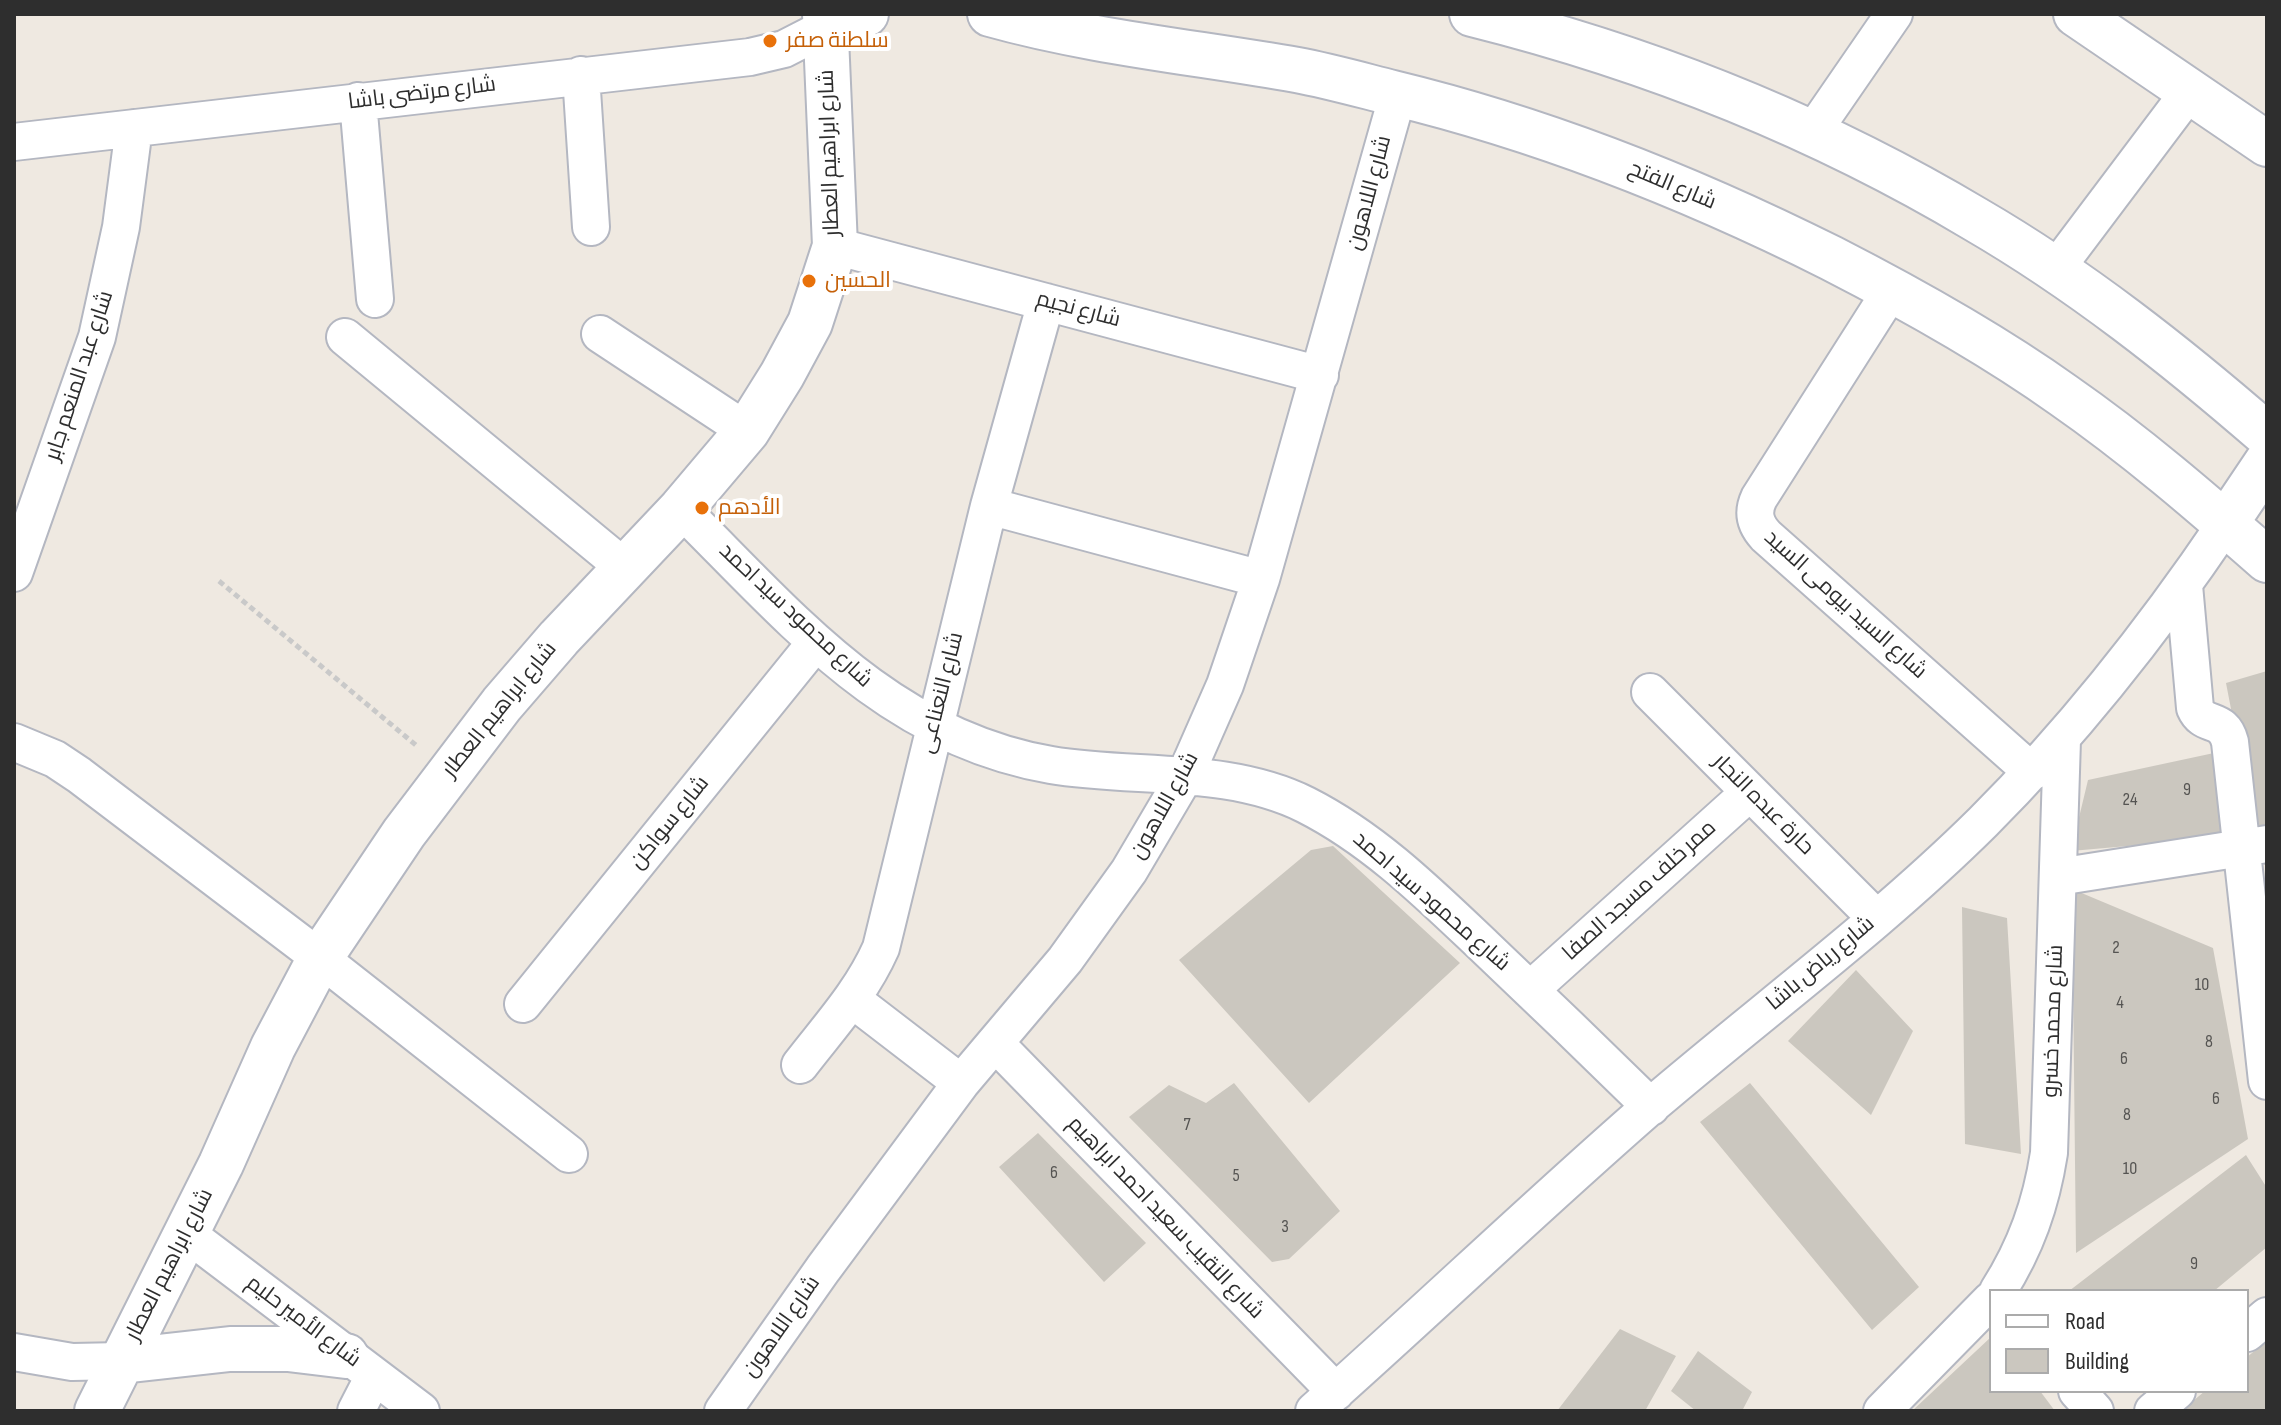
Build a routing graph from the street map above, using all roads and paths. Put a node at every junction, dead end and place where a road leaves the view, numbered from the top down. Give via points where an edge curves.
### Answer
1 (866, 14) edge
2 (990, 14) edge
3 (1472, 14) edge
4 (1894, 14) edge
5 (2076, 14) edge
6 (825, 21) edge
7 (581, 75) junction
8 (2189, 92) junction
9 (1398, 94) junction
10 (358, 101) junction
11 (134, 128) junction
12 (1812, 133) junction
13 (14, 142) edge
14 (2267, 144) edge
15 (591, 227) dead end
16 (835, 246) junction
17 (2055, 270) junction
18 (1892, 289) junction
19 (375, 299) dead end
20 (1046, 302) junction
21 (600, 334) dead end
22 (345, 337) dead end
23 (1320, 375) junction
24 (747, 431) junction
25 (2267, 435) edge
26 (2267, 462) edge
27 (989, 506) junction
28 (681, 509) junction
29 (2226, 523) junction
30 (2267, 560) edge
31 (625, 568) junction
32 (14, 573) edge
33 (1261, 579) junction
34 (219, 581) dead end
35 (2184, 585) junction
36 (816, 642) junction
37 (1650, 692) dead end
38 (934, 726) junction
39 (2062, 740) junction
40 (14, 742) edge
41 (2032, 772) junction
42 (448, 773) junction
43 (1185, 776) junction
44 (1750, 792) junction
45 (2254, 846) edge
46 (2058, 877) junction
47 (1876, 918) junction
48 (320, 958) junction
49 (1530, 990) junction
50 (853, 1000) junction
51 (523, 1004) dead end
52 (995, 1043) junction
53 (800, 1065) dead end
54 (2267, 1081) edge
55 (961, 1083) junction
56 (1651, 1107) junction
57 (569, 1154) dead end
58 (186, 1233) junction
59 (1999, 1289) edge
60 (1989, 1302) edge
61 (2267, 1316) edge
62 (2249, 1331) edge
63 (14, 1352) edge
64 (122, 1361) junction
65 (360, 1366) junction
66 (2079, 1393) edge
67 (2175, 1393) edge
68 (1325, 1402) edge
69 (97, 1411) edge
70 (356, 1411) edge
71 (421, 1411) edge
72 (723, 1411) edge
73 (1882, 1411) edge
74 (2095, 1411) edge
75 (2153, 1411) edge

1 - 6 street
2 - 9 street, شارع الفتح
3 - 12 street via 1648,66
4 - 12 street
5 - 8 street
6 - 7 street, شارع مرتضى باشا via 784,49 750,57
6 - 16 street, شارع ابراهيم العطار
7 - 10 street, شارع مرتضى باشا
7 - 15 street
8 - 14 street
8 - 17 street
9 - 18 street, شارع الفتح via 1610,160 1736,213
9 - 23 street, شارع اللاهون
10 - 11 street, شارع مرتضى باشا
10 - 19 street
11 - 13 street, شارع مرتضى باشا
11 - 32 street, شارع عبد المنعم جابر via 121,227 97,337
12 - 17 street via 1977,219
16 - 20 street, شارع نجيم
16 - 24 street, شارع ابراهيم العطار via 810,323
17 - 25 street via 2190,369
18 - 29 street, شارع الفتح via 2061,394
18 - 41 street, شارع السيد بيومى السيد via 1759,498 1756,522
20 - 23 street, شارع نجيم
20 - 27 street, شارع النعناعى
21 - 24 street
22 - 31 street
23 - 33 street, شارع اللاهون
24 - 28 street, شارع ابراهيم العطار
26 - 29 street, شارع رياض باشا
27 - 33 street
27 - 38 street, شارع النعناعى
28 - 31 street, شارع ابراهيم العطار
28 - 36 street, شارع محمود سيد احمد
29 - 30 street, شارع الفتح
29 - 35 street, شارع رياض باشا
31 - 42 street, شارع ابراهيم العطار via 540,660
33 - 43 street, شارع اللاهون via 1225,685
34 - 42 path
35 - 39 street, شارع رياض باشا
35 - 45 street via 2195,708 2229,736
36 - 38 street, شارع محمود سيد احمد via 891,702
36 - 51 street, شارع سواكن
37 - 44 street, حارة عبده النجار
38 - 43 street, شارع محمود سيد احمد via 1051,765
38 - 50 street, شارع النعناعى via 889,920
39 - 41 street, شارع رياض باشا
39 - 46 street, شارع محمد خسرو
40 - 48 street via 79,775
41 - 47 street, شارع رياض باشا
42 - 48 street, شارع ابراهيم العطار
43 - 49 street, شارع محمود سيد احمد via 1245,785 1304,804 1357,834
43 - 52 street, شارع اللاهون via 1129,871 1065,960
44 - 47 street, حارة عبده النجار
44 - 49 street, ممر خلف مسجد الصفا
45 - 46 street
45 - 54 street
46 - 59 street, شارع محمد خسرو via 2049,1153 2032,1227
47 - 56 street, شارع رياض باشا
48 - 57 street
48 - 58 street, شارع ابراهيم العطار
49 - 56 street, شارع محمود سيد احمد
50 - 53 street, شارع النعناعى
50 - 55 street
52 - 55 street, شارع اللاهون
52 - 68 street, شارع النقيب سعيد احمد ابراهيم
55 - 72 street, شارع اللاهون
56 - 68 street, شارع رياض باشا
58 - 64 street, شارع ابراهيم العطار
58 - 65 street, شارع الأمير حليم
60 - 73 street
61 - 62 street
63 - 64 street via 72,1362
64 - 65 street via 230,1349 288,1349
64 - 69 street, شارع ابراهيم العطار
65 - 70 street
65 - 71 street, شارع الأمير حليم
66 - 74 street
67 - 75 street

